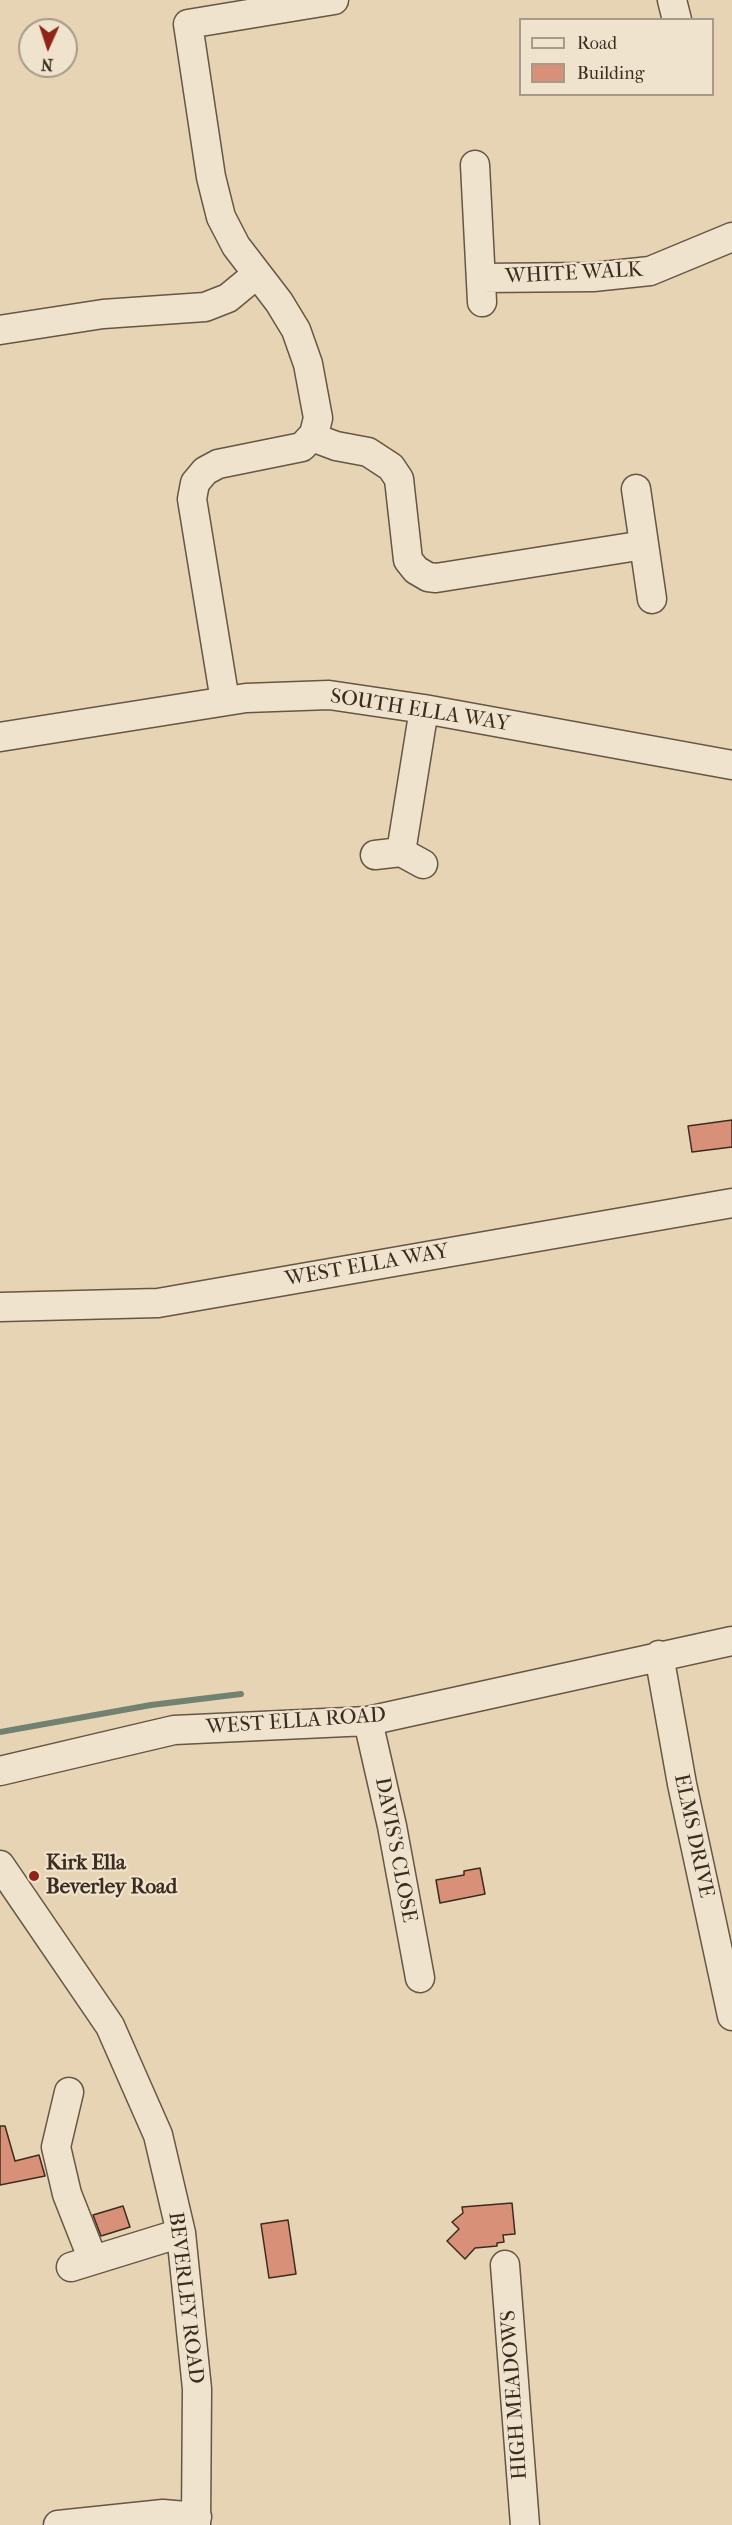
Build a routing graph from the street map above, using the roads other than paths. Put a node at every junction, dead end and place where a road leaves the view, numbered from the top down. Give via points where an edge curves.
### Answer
1 (334, 0) edge
2 (672, 0) edge
3 (676, 18) edge
4 (476, 163) dead end
5 (732, 237) edge
6 (258, 274) junction
7 (0, 330) edge
8 (312, 437) junction
9 (636, 489) dead end
10 (644, 545) junction
11 (652, 599) dead end
12 (225, 701) junction
13 (424, 709) junction
14 (0, 737) edge
15 (732, 765) edge
16 (400, 857) dead end
17 (732, 1203) edge
18 (0, 1307) edge
19 (732, 1641) edge
20 (658, 1655) junction
21 (368, 1721) junction
22 (0, 1771) edge
23 (0, 1865) edge
24 (420, 1978) dead end
25 (732, 2016) edge
26 (70, 2106) dead end
27 (181, 2233) junction
28 (505, 2265) dead end
29 (196, 2521) edge
30 (58, 2525) edge
31 (525, 2525) edge

1 - 6 street via 188,24 214,197 228,232
2 - 3 street
4 - 5 street, WHITE WALK via 482,290 650,271
6 - 7 street via 228,298 205,307 103,315
6 - 8 street via 287,314 303,347 318,418
8 - 10 street via 336,447 376,455 391,467 399,479 408,560 428,577
8 - 12 street via 293,451 211,467 195,483 192,499
9 - 10 street
10 - 11 street
12 - 13 street, SOUTH ELLA WAY via 329,695
12 - 14 street, SOUTH ELLA WAY
13 - 15 street, SOUTH ELLA WAY
13 - 16 street
17 - 18 street, WEST ELLA WAY via 158,1303
19 - 20 street, WEST ELLA ROAD
20 - 21 street, WEST ELLA ROAD
20 - 25 street, ELMS DRIVE
21 - 22 street, WEST ELLA ROAD via 174,1730
21 - 24 street, DAVIS'S CLOSE
23 - 27 street, BEVERLEY ROAD via 110,2026 158,2135
26 - 27 street via 56,2146 82,2263
27 - 29 street, BEVERLEY ROAD via 197,2389
28 - 31 street, HIGH MEADOWS
29 - 30 street via 163,2514

